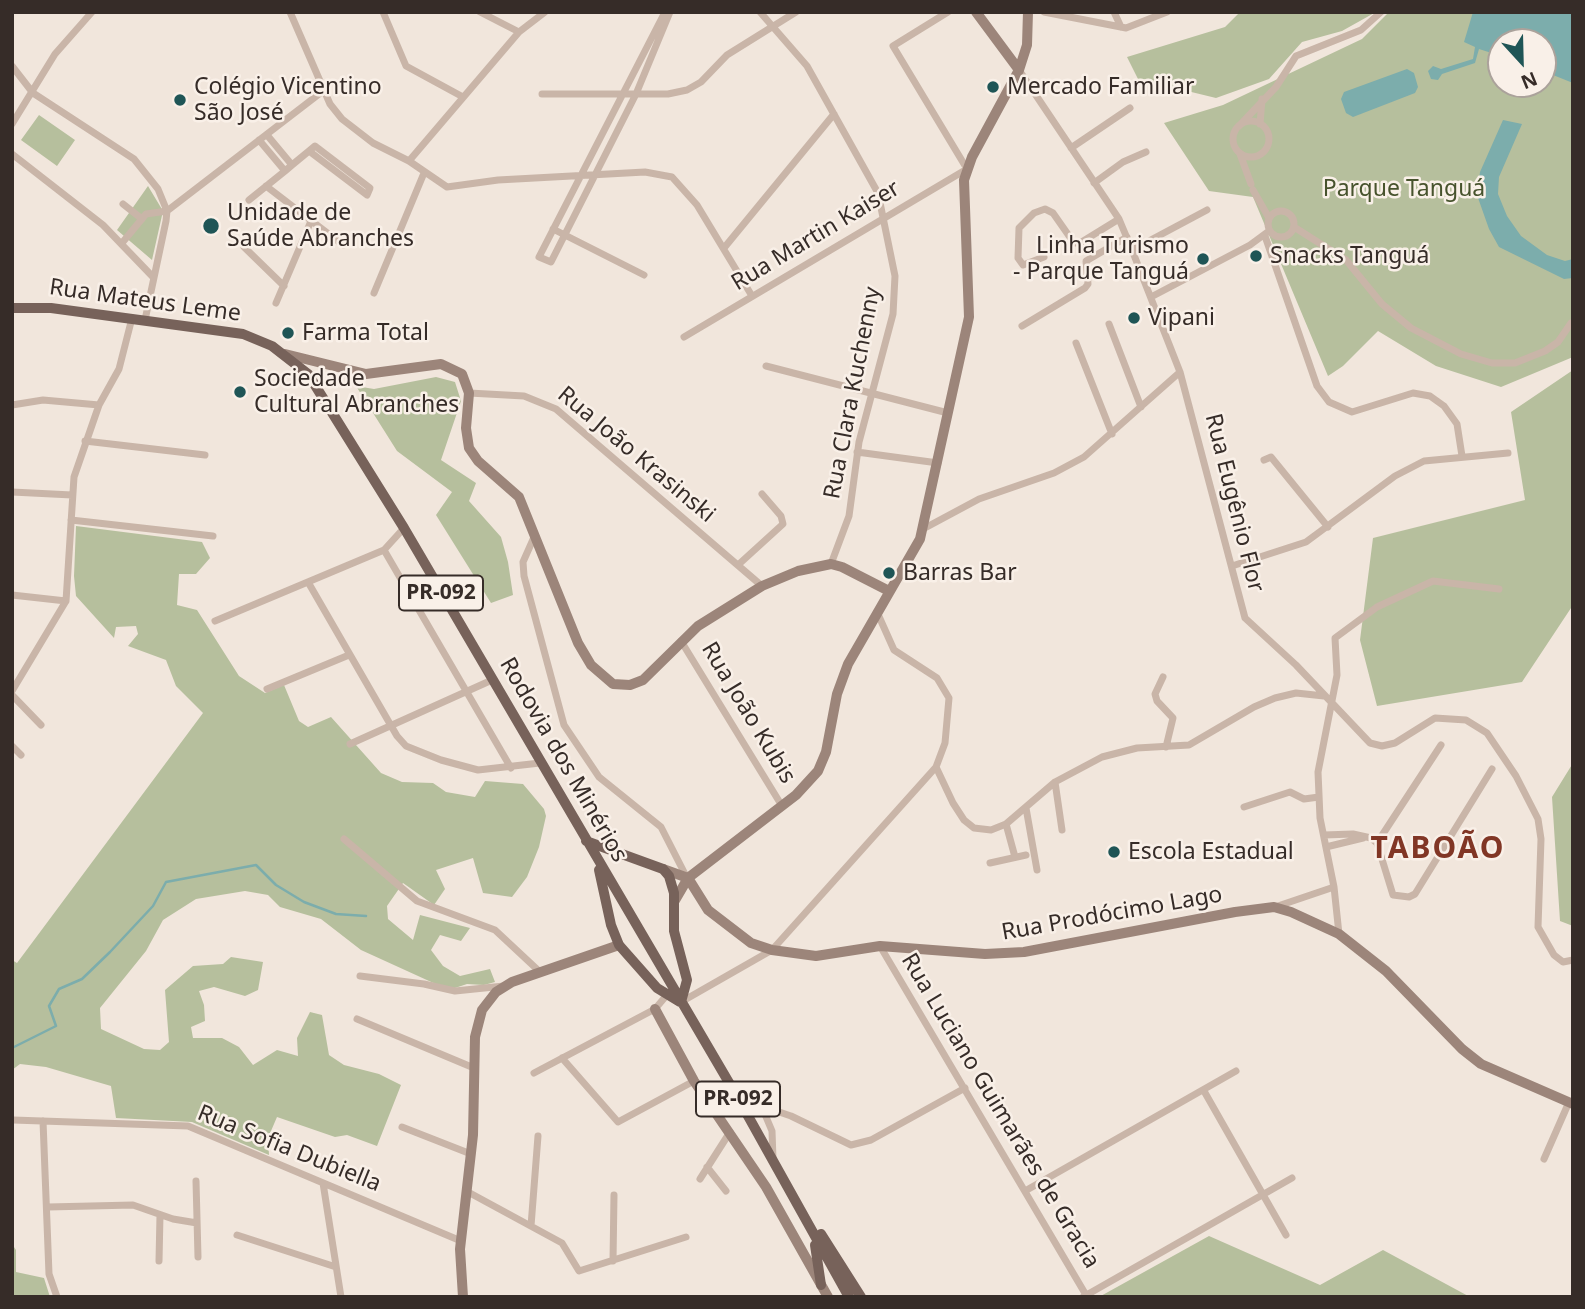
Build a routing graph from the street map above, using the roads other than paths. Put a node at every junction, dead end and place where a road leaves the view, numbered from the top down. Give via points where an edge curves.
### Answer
1 (92, 12) edge
2 (290, 12) edge
3 (383, 12) edge
4 (480, 12) edge
5 (545, 12) edge
6 (667, 12) edge
7 (760, 12) edge
8 (796, 12) edge
9 (948, 12) edge
10 (975, 12) edge
11 (1028, 12) edge
12 (1044, 12) edge
13 (1114, 12) edge
14 (1167, 12) edge
15 (1381, 12) edge
16 (773, 26) junction
17 (1121, 27) junction
18 (519, 33) junction
19 (12, 66) edge
20 (1019, 70) junction
21 (323, 91) junction
22 (33, 93) junction
23 (542, 94) dead end
24 (622, 94) junction
25 (636, 94) junction
26 (464, 97) junction
27 (1262, 99) junction
28 (1130, 108) dead end
29 (834, 114) junction
30 (12, 124) edge
31 (1260, 124) junction
32 (1239, 126) junction
33 (267, 135) junction
34 (259, 140) junction
35 (1070, 148) junction
36 (309, 151) junction
37 (1146, 152) dead end
38 (12, 154) edge
39 (1240, 154) junction
40 (409, 161) junction
41 (292, 165) junction
42 (967, 169) junction
43 (285, 171) junction
44 (424, 173) junction
45 (595, 174) junction
46 (581, 176) junction
47 (1094, 183) junction
48 (266, 186) junction
49 (249, 200) dead end
50 (123, 204) dead end
51 (1207, 210) dead end
52 (167, 211) junction
53 (885, 217) junction
54 (1269, 218) junction
55 (142, 219) junction
56 (1119, 219) junction
57 (311, 221) junction
58 (1294, 227) junction
59 (553, 229) junction
60 (1267, 233) junction
61 (565, 235) junction
62 (1127, 237) junction
63 (122, 243) junction
64 (343, 245) dead end
65 (244, 247) dead end
66 (724, 248) junction
67 (1132, 250) junction
68 (1044, 257) dead end
69 (644, 275) dead end
70 (153, 277) junction
71 (284, 286) junction
72 (374, 293) dead end
73 (752, 296) junction
74 (1151, 296) junction
75 (276, 303) dead end
76 (12, 308) edge
77 (132, 318) junction
78 (145, 320) junction
79 (1571, 323) dead end
80 (1109, 324) dead end
81 (1022, 326) dead end
82 (684, 337) dead end
83 (1076, 343) dead end
84 (285, 354) junction
85 (766, 366) dead end
86 (1180, 372) junction
87 (872, 392) junction
88 (469, 393) junction
89 (12, 405) edge
90 (99, 405) junction
91 (1141, 407) junction
92 (948, 412) junction
93 (1112, 434) junction
94 (85, 442) junction
95 (857, 452) junction
96 (1508, 453) dead end
97 (205, 455) dead end
98 (1461, 456) junction
99 (1264, 460) dead end
100 (938, 463) junction
101 (12, 492) edge
102 (762, 494) dead end
103 (72, 495) junction
104 (71, 520) junction
105 (1328, 527) junction
106 (404, 528) junction
107 (923, 530) junction
108 (535, 534) junction
109 (212, 536) dead end
110 (384, 550) junction
111 (831, 564) junction
112 (738, 565) junction
113 (1232, 566) junction
114 (308, 582) junction
115 (762, 586) junction
116 (1499, 589) dead end
117 (889, 591) junction
118 (12, 595) edge
119 (66, 601) junction
120 (877, 612) junction
121 (215, 621) dead end
122 (681, 641) junction
123 (349, 655) junction
124 (1164, 677) dead end
125 (492, 680) junction
126 (267, 689) dead end
127 (467, 692) junction
128 (12, 693) edge
129 (1327, 699) junction
130 (41, 725) dead end
131 (391, 726) junction
132 (350, 744) dead end
133 (1441, 745) dead end
134 (12, 746) edge
135 (1166, 747) junction
136 (21, 755) dead end
137 (540, 763) junction
138 (936, 767) junction
139 (511, 768) junction
140 (1492, 769) dead end
141 (1055, 782) junction
142 (1319, 797) junction
143 (782, 806) junction
144 (1244, 807) dead end
145 (1026, 808) junction
146 (1006, 824) junction
147 (1062, 830) dead end
148 (1324, 835) junction
149 (344, 839) dead end
150 (1347, 839) junction
151 (586, 841) junction
152 (1377, 843) junction
153 (1326, 847) junction
154 (1026, 855) dead end
155 (1015, 857) junction
156 (598, 860) junction
157 (990, 863) dead end
158 (663, 869) junction
159 (1037, 870) dead end
160 (688, 878) junction
161 (1334, 887) junction
162 (674, 902) junction
163 (1274, 907) junction
164 (1339, 934) junction
165 (620, 945) junction
166 (880, 946) junction
167 (772, 950) junction
168 (1573, 960) edge
169 (540, 972) junction
170 (360, 976) dead end
171 (504, 985) junction
172 (666, 996) junction
173 (681, 1002) junction
174 (655, 1009) junction
175 (357, 1019) dead end
176 (562, 1058) junction
177 (474, 1068) junction
178 (1236, 1070) dead end
179 (534, 1073) dead end
180 (694, 1082) junction
181 (965, 1088) junction
182 (1204, 1091) junction
183 (738, 1098) junction
184 (1571, 1103) edge
185 (761, 1105) junction
186 (13, 1120) edge
187 (43, 1121) junction
188 (402, 1127) dead end
189 (730, 1132) junction
190 (538, 1136) dead end
191 (471, 1154) junction
192 (773, 1159) junction
193 (1544, 1159) dead end
194 (707, 1167) junction
195 (1292, 1178) dead end
196 (700, 1179) dead end
197 (195, 1181) dead end
198 (323, 1183) junction
199 (726, 1191) dead end
200 (1025, 1191) junction
201 (468, 1192) junction
202 (1262, 1194) junction
203 (614, 1195) dead end
204 (795, 1196) junction
205 (48, 1207) junction
206 (160, 1215) junction
207 (809, 1222) junction
208 (197, 1223) junction
209 (531, 1226) junction
210 (237, 1235) dead end
211 (1286, 1235) dead end
212 (686, 1237) dead end
213 (461, 1241) junction
214 (198, 1257) dead end
215 (159, 1261) dead end
216 (613, 1261) junction
217 (336, 1267) junction
218 (837, 1277) junction
219 (849, 1278) junction
220 (821, 1291) edge
221 (1085, 1296) edge
222 (57, 1297) edge
223 (341, 1297) edge
224 (463, 1297) edge
225 (828, 1297) edge
226 (849, 1297) edge
227 (861, 1297) edge

1 - 22 street via 55,54
2 - 21 street
3 - 26 street via 406,66
4 - 18 street
5 - 18 street
6 - 24 street
6 - 25 street
7 - 16 street, Rua Clara Kuchenny
8 - 16 street
9 - 42 street via 893,46
10 - 20 main road, Rua Eugênio Flor
11 - 20 main road via 1027,44
12 - 17 street
13 - 17 street
14 - 17 street via 1134,27
15 - 27 street via 1362,30 1296,55
16 - 25 street via 727,55 695,86 678,93
16 - 29 street, Rua Clara Kuchenny via 799,55
18 - 26 street
19 - 22 street
20 - 35 street, Rua Eugênio Flor
20 - 42 main road
21 - 33 street
21 - 40 street via 342,119 373,143
22 - 30 street
22 - 52 street via 134,159 151,178
23 - 24 street
24 - 25 street
24 - 46 street
25 - 45 street
26 - 40 street
27 - 31 street
27 - 32 street
28 - 35 street
29 - 53 street, Rua Clara Kuchenny via 878,193
29 - 66 street
31 - 32 street
31 - 39 street via 1269,140 1264,151 1252,157
32 - 39 street via 1233,137
33 - 34 street
33 - 41 street
34 - 43 street
34 - 52 street
35 - 47 street, Rua Eugênio Flor
36 - 36 street via 319,158 367,195 370,188 315,146
36 - 41 street
37 - 47 street
38 - 63 street
39 - 54 street
40 - 44 street
41 - 43 street
42 - 53 street, Rua Martin Kaiser
42 - 92 main road via 964,193 971,304
43 - 48 street
44 - 46 street via 447,187
44 - 72 street
45 - 46 street
45 - 61 street
45 - 66 street via 654,172 672,177 690,194
46 - 59 street
47 - 56 street, Rua Eugênio Flor
48 - 49 street
48 - 57 street
50 - 55 street
51 - 67 street
52 - 55 street via 146,214
52 - 70 street
53 - 73 street, Rua Martin Kaiser
53 - 87 street, Rua Clara Kuchenny via 896,299
54 - 58 street via 1278,211 1286,212
54 - 60 street
55 - 63 street
56 - 62 street, Rua Eugênio Flor
56 - 68 street via 1074,243 1053,213 1045,209 1034,213 1019,228 1018,258 1023,265
57 - 64 street
57 - 71 street
58 - 60 street via 1283,237
58 - 79 street via 1346,260 1382,304 1411,328 1461,354 1492,363 1515,363 1558,342
59 - 61 street
59 - 61 street via 539,257 551,262
60 - 74 street
60 - 98 street via 1317,386 1329,402 1352,412 1413,393 1430,396 1457,424
61 - 69 street
62 - 67 street, Rua Eugênio Flor
62 - 81 street via 1086,261 1085,288
63 - 70 street
65 - 71 street
66 - 73 street
67 - 74 street, Rua Eugênio Flor
70 - 78 street
71 - 75 street
73 - 82 street, Rua Martin Kaiser
74 - 86 street, Rua Eugênio Flor
76 - 77 main road, Rua Mateus Leme
77 - 78 main road, Rua Mateus Leme
77 - 90 street via 119,369
78 - 84 main road, Rua Mateus Leme via 243,334
80 - 91 street
83 - 93 street
84 - 88 main road, Rua Mateus Leme via 366,374 448,365 462,374
84 - 106 main road, Rodovia dos Minérios / PR-092 via 316,383
85 - 87 street
86 - 91 street
86 - 113 street, Rua Eugênio Flor
87 - 92 street
87 - 95 street, Rua Clara Kuchenny
88 - 108 main road via 468,448 519,497
88 - 112 street, Rua João Krasinski via 524,396 548,404
89 - 90 street via 43,400
90 - 94 street
91 - 93 street
92 - 100 main road
93 - 107 street via 1063,469 979,499
94 - 97 street
94 - 103 street
95 - 100 street
95 - 111 street, Rua Clara Kuchenny via 849,516
96 - 98 street
98 - 105 street via 1409,468
99 - 105 street via 1271,457
100 - 107 main road
101 - 103 street
102 - 112 street via 783,524
103 - 104 street
104 - 109 street
104 - 119 street
105 - 113 street via 1306,542
106 - 110 street
106 - 125 main road, Rodovia dos Minérios / PR-092
107 - 117 main road
108 - 122 main road via 578,643 606,681 625,686 643,680
108 - 160 street, Rua Prodócimo Lago via 523,562 524,576 564,725 599,777 661,827
110 - 114 street
110 - 127 street
111 - 115 main road
111 - 117 main road
112 - 115 street, Rua João Krasinski
113 - 129 street, Rua Eugênio Flor via 1245,618
114 - 121 street
114 - 123 street
115 - 122 main road
116 - 129 street via 1433,582 1377,607 1335,638 1337,675
117 - 120 main road
118 - 119 street
119 - 128 street
120 - 138 street via 894,650 937,678 949,698 945,743
120 - 143 main road via 842,680 823,761 811,780
122 - 143 street, Rua João Kubis
123 - 126 street
123 - 131 street
124 - 135 street via 1155,694 1173,718
125 - 127 street
125 - 137 main road, Rodovia dos Minérios / PR-092
127 - 131 street
127 - 139 street
128 - 130 street
129 - 135 street via 1296,693 1275,698 1189,745
129 - 142 street
129 - 168 street, Rua Eugênio Flor via 1361,736 1382,746 1395,744 1435,718 1466,720 1488,733 1538,819 1538,927 1554,955 1563,962
131 - 132 street
131 - 139 street via 406,746 440,760 478,770
133 - 152 street
134 - 136 street
135 - 141 street via 1102,757
137 - 139 street
137 - 151 main road, Rodovia dos Minérios / PR-092
138 - 146 street via 964,820 974,828 991,830
138 - 167 street
140 - 152 street via 1409,898 1393,895
141 - 145 street
141 - 147 street
142 - 144 street via 1304,799 1290,792
142 - 148 street
143 - 160 main road
145 - 146 street
145 - 159 street
146 - 155 street
148 - 150 street
148 - 153 street
149 - 169 street via 417,901 495,930
150 - 152 street via 1364,837
150 - 153 street
151 - 156 main road, Rodovia dos Minérios / PR-092
151 - 158 main road
153 - 161 street
154 - 155 street
155 - 157 street
156 - 165 main road via 611,925
156 - 173 main road, Rodovia dos Minérios / PR-092
158 - 160 main road
158 - 162 main road via 673,884
160 - 162 main road
160 - 167 main road, Rua Prodócimo Lago via 714,915 751,943
161 - 163 street
161 - 164 street
162 - 173 main road via 674,931 687,980
163 - 164 main road, Rua Prodócimo Lago
163 - 166 main road, Rua Prodócimo Lago via 1024,952 985,954
164 - 184 main road, Rua Prodócimo Lago via 1410,993 1481,1064
165 - 169 main road
165 - 172 main road
166 - 167 main road, Rua Prodócimo Lago via 816,956
166 - 181 street, Rua Luciano Guimarães de Gracia
167 - 173 street
169 - 171 main road
170 - 171 street via 455,991
171 - 177 main road via 478,1019
172 - 173 main road
172 - 174 street
173 - 183 main road, Rodovia dos Minérios / PR-092
174 - 176 street
174 - 180 main road, PR-092
175 - 177 street
176 - 179 street
176 - 180 street via 618,1122
177 - 191 main road
178 - 182 street
180 - 189 main road, PR-092
181 - 185 street via 862,1144 851,1144
181 - 200 street, Rua Luciano Guimarães de Gracia
182 - 200 street
182 - 202 street
183 - 185 street
183 - 192 main road, Rodovia dos Minérios / PR-092
184 - 193 street
185 - 192 street via 774,1140
186 - 187 street, Rua Sofia Dubiella
187 - 198 street, Rua Sofia Dubiella via 188,1126
187 - 205 street
188 - 191 street
189 - 194 street
189 - 220 main road, PR-092 via 791,1228
190 - 209 street
191 - 201 main road
192 - 204 main road, Rodovia dos Minérios / PR-092
194 - 196 street
194 - 199 street
195 - 202 street
197 - 208 street
198 - 213 street, Rua Sofia Dubiella
198 - 217 street
200 - 221 street, Rua Luciano Guimarães de Gracia
201 - 209 street
201 - 213 main road
202 - 211 street
202 - 221 street
203 - 216 street
204 - 207 main road, Rodovia dos Minérios / PR-092
204 - 219 main road, Rodovia dos Minérios / PR-092
205 - 206 street via 133,1205
205 - 222 street via 49,1274
206 - 208 street
206 - 215 street
207 - 218 main road, Rodovia dos Minérios / PR-092
207 - 220 main road via 819,1259
208 - 214 street
209 - 216 street via 562,1243 579,1271
210 - 217 street
212 - 216 street
213 - 224 main road
217 - 223 street
218 - 219 main road
218 - 220 main road
218 - 226 main road, Rodovia dos Minérios / PR-092
219 - 227 main road, Rodovia dos Minérios / PR-092
220 - 225 main road, PR-092

